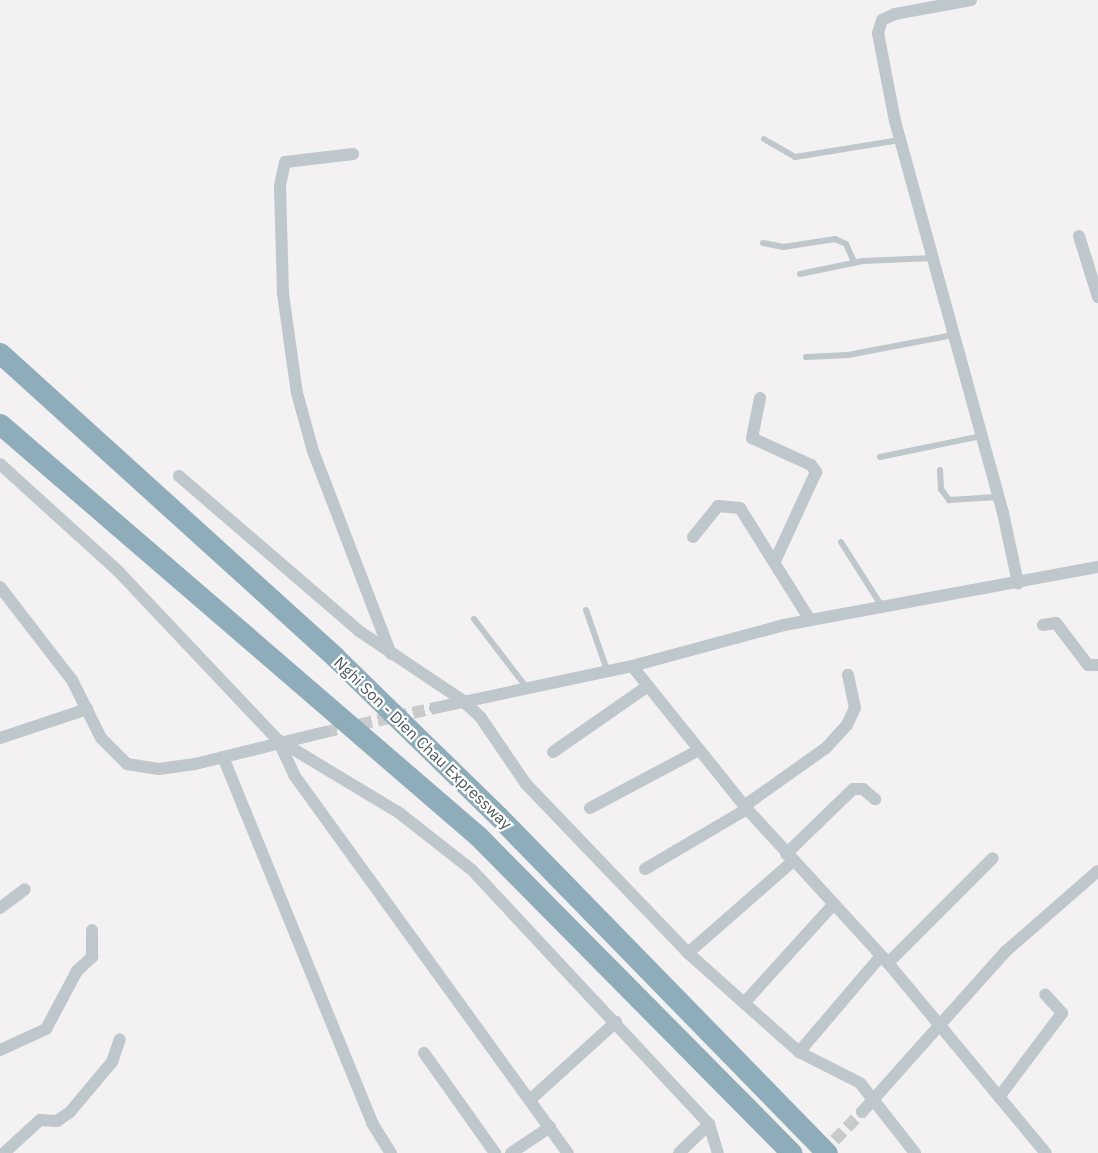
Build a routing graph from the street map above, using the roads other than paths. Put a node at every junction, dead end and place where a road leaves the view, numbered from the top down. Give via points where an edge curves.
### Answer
1 (971, 0) edge
2 (764, 139) dead end
3 (901, 140) junction
4 (353, 154) dead end
5 (1078, 236) dead end
6 (763, 243) dead end
7 (935, 258) junction
8 (854, 262) junction
9 (800, 274) dead end
10 (1098, 297) edge
11 (953, 335) junction
12 (0, 353) edge
13 (806, 357) dead end
14 (760, 398) dead end
15 (0, 424) edge
16 (981, 436) junction
17 (880, 458) dead end
18 (0, 464) edge
19 (940, 470) dead end
20 (179, 476) dead end
21 (998, 497) junction
22 (693, 537) dead end
23 (841, 542) dead end
24 (775, 561) junction
25 (1098, 567) edge
26 (1018, 583) junction
27 (0, 587) edge
28 (881, 605) junction
29 (586, 610) dead end
30 (474, 619) dead end
31 (810, 620) junction
32 (1043, 625) dead end
33 (391, 654) junction
34 (1098, 665) edge
35 (632, 666) junction
36 (607, 670) junction
37 (848, 675) dead end
38 (648, 686) junction
39 (527, 688) junction
40 (462, 700) junction
41 (435, 708) tunnel mouth
42 (87, 709) junction
43 (325, 732) tunnel mouth
44 (0, 738) edge
45 (278, 740) junction
46 (699, 750) junction
47 (553, 752) dead end
48 (222, 757) junction
49 (875, 799) dead end
50 (746, 807) junction
51 (590, 808) dead end
52 (789, 858) junction
53 (993, 858) dead end
54 (645, 869) dead end
55 (1098, 871) edge
56 (25, 889) dead end
57 (832, 906) junction
58 (0, 908) edge
59 (92, 930) dead end
60 (688, 952) junction
61 (885, 960) junction
62 (1045, 994) dead end
63 (744, 1003) junction
64 (615, 1022) junction
65 (939, 1025) junction
66 (120, 1039) dead end
67 (0, 1050) edge
68 (799, 1052) junction
69 (424, 1053) dead end
70 (999, 1097) junction
71 (873, 1098) junction
72 (531, 1099) junction
73 (861, 1112) tunnel mouth
74 (709, 1124) junction
75 (550, 1127) junction
76 (4, 1153) edge
77 (391, 1153) edge
78 (495, 1153) edge
79 (511, 1153) edge
80 (568, 1153) edge
81 (679, 1153) edge
82 (718, 1153) edge
83 (792, 1153) edge
84 (827, 1153) edge
85 (915, 1153) edge
86 (1046, 1153) edge

1 - 3 street via 895,14 880,25
2 - 3 lane via 795,158
3 - 7 street
4 - 33 street via 285,162 280,186 283,294 297,393 313,451
5 - 10 street
6 - 8 lane via 783,247 836,240 846,244
7 - 8 lane
7 - 11 street
8 - 9 lane
11 - 13 lane via 848,355
11 - 16 street
12 - 84 highway, Nghi Son - Dien Chau Expressway via 344,666 498,816
14 - 24 street via 752,438 811,465 816,472
15 - 83 highway, Nghi Son - Dien Chau Expressway via 478,836
16 - 17 lane
16 - 21 street
18 - 45 street via 118,571
19 - 21 lane via 941,489 949,500
20 - 33 street
21 - 26 street
22 - 24 street via 713,510 734,505 747,515
23 - 28 lane
24 - 31 street
25 - 26 street
26 - 28 street
27 - 42 street via 72,680
28 - 31 street
29 - 36 lane
30 - 39 lane
31 - 35 street
32 - 34 street via 1056,623 1088,664
33 - 40 street
35 - 36 street
35 - 38 street
36 - 39 street
37 - 50 street via 855,708 847,725 817,754
38 - 46 street
38 - 47 street
39 - 40 street
40 - 41 street
40 - 60 street via 481,718 526,784
42 - 44 street
42 - 48 street via 108,747 133,766 168,768
43 - 45 street
45 - 48 street
45 - 64 street via 398,812 472,870
45 - 72 street via 294,775
46 - 50 street
46 - 51 street
48 - 77 street via 372,1124
49 - 52 street via 863,789 853,789
50 - 52 street
50 - 54 street
52 - 57 street
52 - 60 street
53 - 61 street
55 - 65 street via 1005,952
56 - 58 street
57 - 61 street
57 - 63 street
59 - 67 street via 92,957 76,971 46,1029
60 - 63 street
61 - 65 street
61 - 68 street
62 - 70 street via 1062,1013
63 - 68 street
64 - 72 street
64 - 74 street
65 - 70 street
65 - 71 street
66 - 76 street via 112,1062 70,1112 57,1121 40,1120
68 - 71 street via 841,1071
69 - 78 street
70 - 86 street
71 - 73 street
71 - 85 street
72 - 75 street
74 - 81 street
74 - 82 street
75 - 79 street
75 - 80 street

